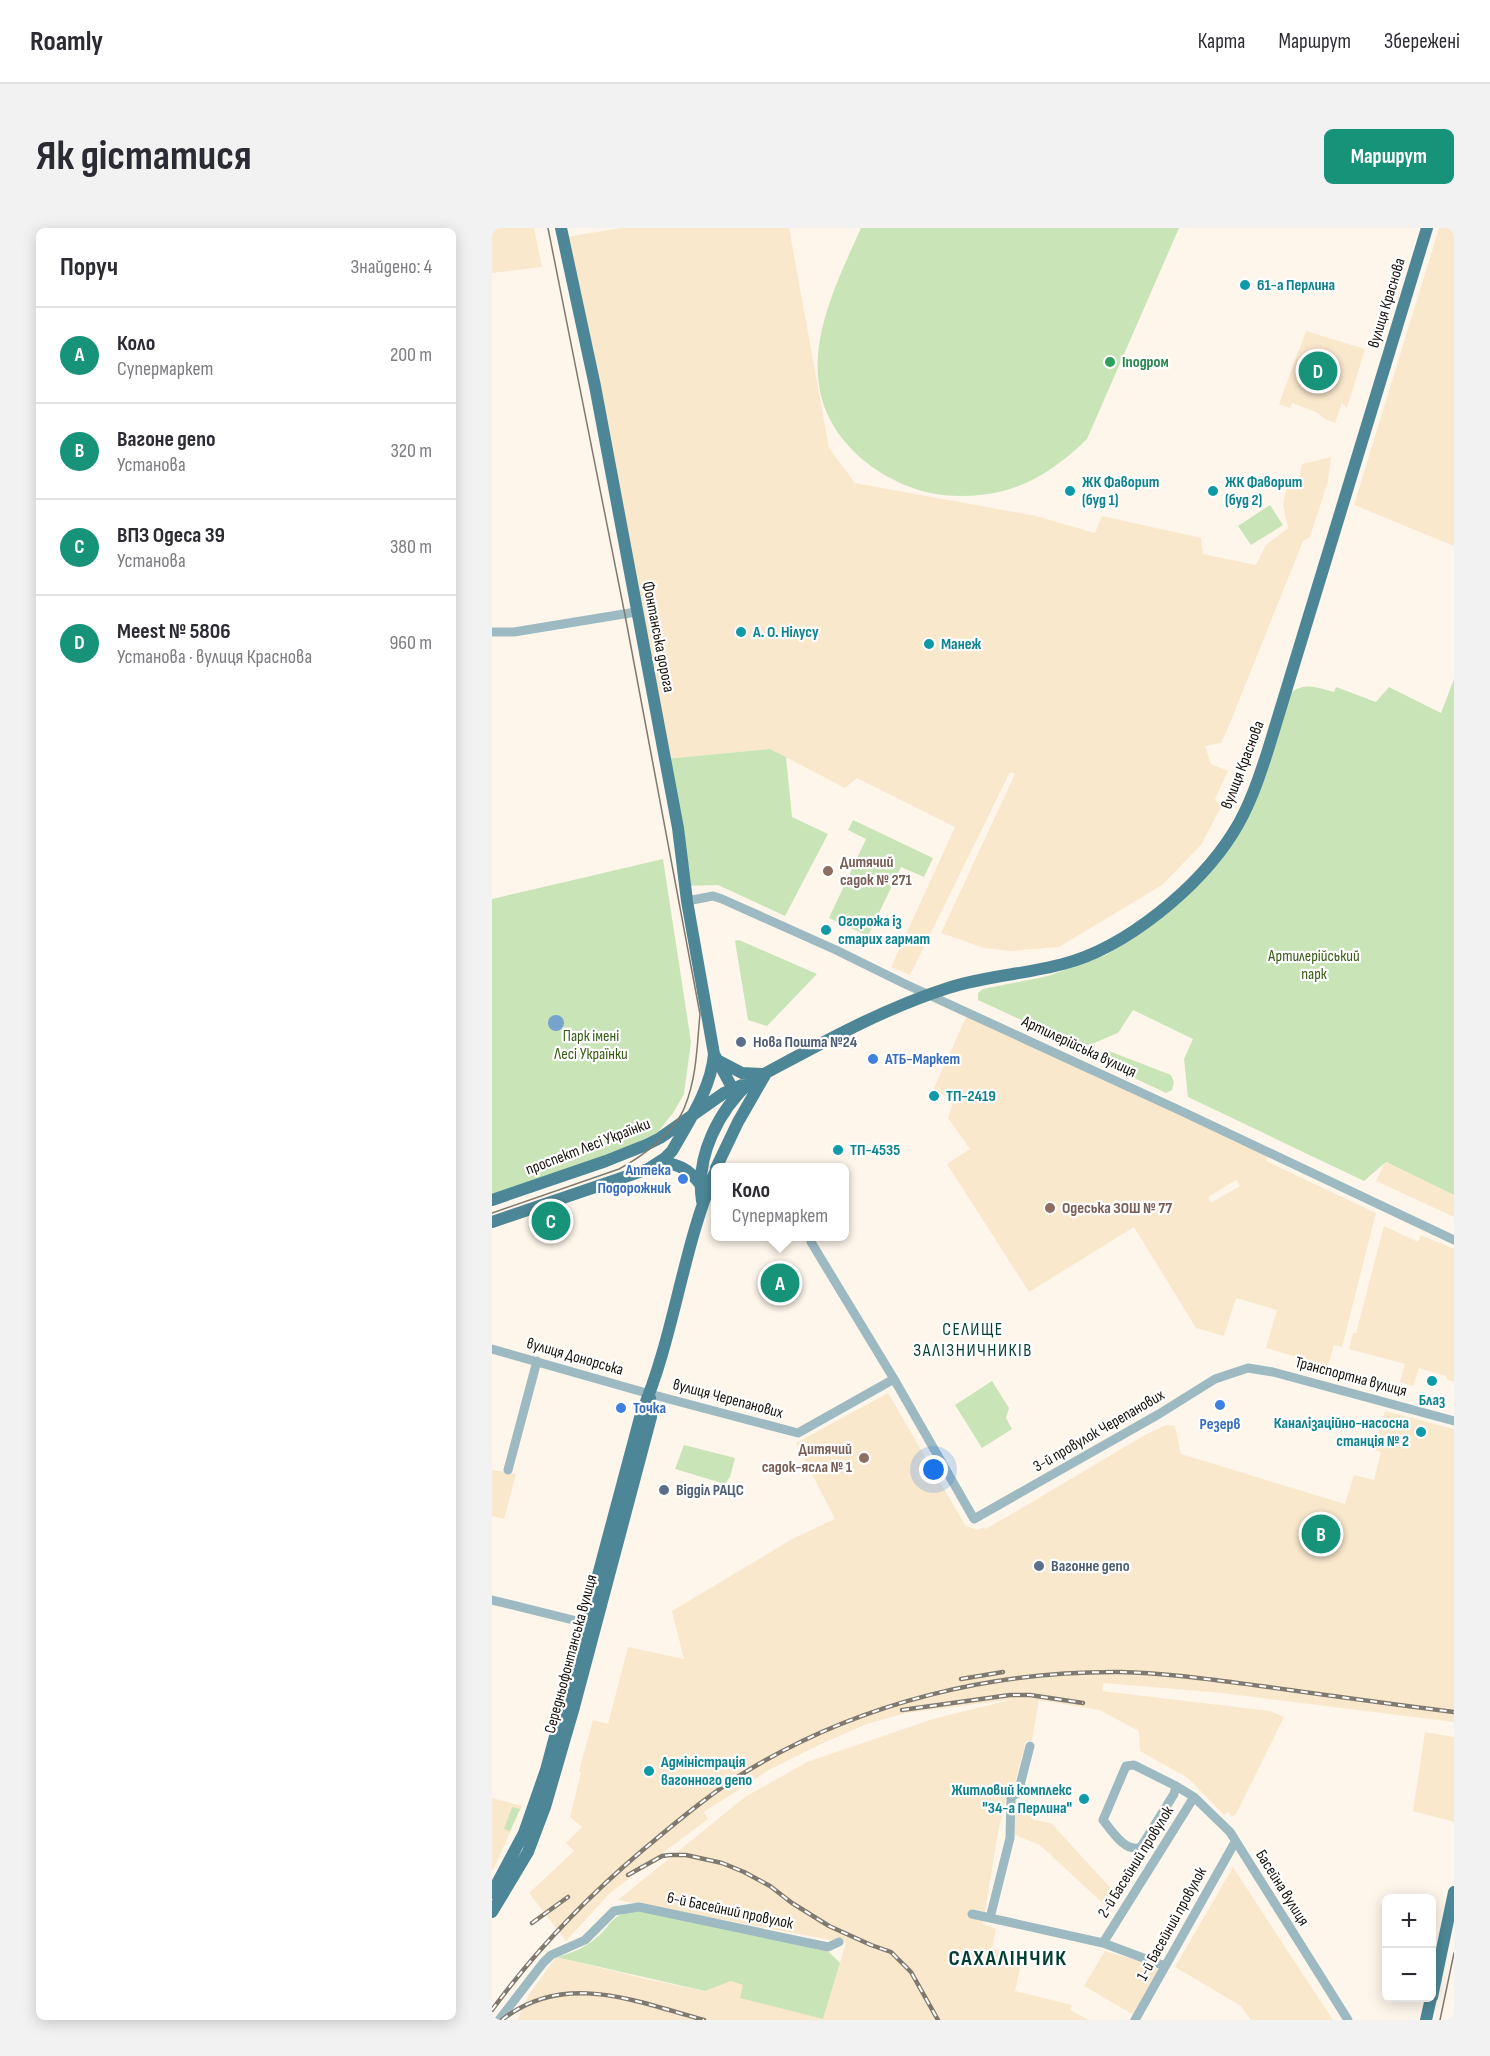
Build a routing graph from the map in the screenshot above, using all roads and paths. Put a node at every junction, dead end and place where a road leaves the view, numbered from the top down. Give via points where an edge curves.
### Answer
1 (561, 228) edge
2 (1427, 228) edge
3 (636, 612) junction
4 (492, 632) edge
5 (687, 901) junction
6 (930, 994) junction
7 (715, 1057) junction
8 (766, 1074) junction
9 (735, 1091) junction
10 (692, 1115) junction
11 (738, 1122) junction
12 (646, 1145) junction
13 (660, 1162) junction
14 (718, 1163) edge
15 (711, 1180) edge
16 (700, 1184) junction
17 (492, 1200) edge
18 (702, 1201) junction
19 (492, 1222) edge
20 (1454, 1240) edge
21 (811, 1242) dead end
22 (492, 1349) edge
23 (537, 1361) junction
24 (1239, 1370) joint
25 (894, 1379) junction
26 (650, 1394) junction
27 (1454, 1421) edge
28 (507, 1470) dead end
29 (492, 1600) edge
30 (585, 1623) junction
31 (1030, 1746) dead end
32 (1176, 1786) junction
33 (1194, 1797) junction
34 (1235, 1842) junction
35 (1454, 1892) edge
36 (492, 1893) edge
37 (492, 1912) edge
38 (972, 1914) dead end
39 (990, 1918) junction
40 (839, 1942) dead end
41 (1103, 1943) junction
42 (1165, 1966) junction
43 (1436, 1974) edge
44 (1430, 2002) edge
45 (499, 2020) edge
46 (1135, 2020) edge
47 (1348, 2020) edge
48 (1426, 2020) edge

1 - 3 main road, Фонтанська дорога via 595,386
2 - 6 main road, вулиця Краснова via 1265,758 1233,834 1188,888 1142,925 1096,952 1065,964
3 - 4 street via 514,632
3 - 5 main road, Фонтанська дорога via 678,828
5 - 6 street, Артилерійська вулиця via 713,896 722,899
5 - 7 main road, Фонтанська дорога
6 - 8 main road, вулиця Краснова via 900,1005
6 - 20 street, Артилерійська вулиця
7 - 8 main road via 742,1073
7 - 9 main road
7 - 10 main road, проспект Лесі Українки via 709,1081
8 - 9 main road, проспект Лесі Українки
8 - 11 main road, Середньофонтанська вулиця
9 - 10 main road, проспект Лесі Українки
9 - 11 main road
9 - 16 main road, Середньофонтанська вулиця via 717,1123
10 - 12 main road, проспект Лесі Українки
10 - 13 main road, проспект Лесі Українки via 672,1151
11 - 14 main road, Середньофонтанська вулиця
12 - 13 main road via 659,1152
12 - 17 main road, проспект Лесі Українки
13 - 16 main road via 676,1163
13 - 19 main road, проспект Лесі Українки
15 - 18 main road, Середньофонтанська вулиця
16 - 18 main road, Середньофонтанська вулиця
18 - 26 main road, Середньофонтанська вулиця
21 - 25 street
22 - 23 street, вулиця Донорська
23 - 26 street, вулиця Донорська
23 - 28 street
24 - 25 street, 3-й провулок Черепанових via 1215,1379 974,1519
24 - 27 street, Транспортна вулиця via 1273,1372
25 - 26 street, вулиця Черепанових via 798,1432
26 - 30 main road, Середньофонтанська вулиця via 641,1414
26 - 37 main road, Середньофонтанська вулиця via 651,1417 556,1772 528,1852
29 - 30 street
30 - 36 main road, Середньофонтанська вулиця via 535,1803 518,1847
31 - 39 street via 1018,1793 1011,1797 1010,1838
32 - 32 street, Басейна вулиця via 1130,1764 1103,1820 1128,1848 1137,1850
32 - 33 street, Басейна вулиця
33 - 34 street, Басейна вулиця via 1230,1832
33 - 41 street, 2-й Басейний провулок
34 - 42 street, 1-й Басейний провулок
34 - 47 street, Басейна вулиця
35 - 43 main road
38 - 39 street, 2-й Басейний провулок
39 - 41 street, 2-й Басейний провулок
40 - 45 street, 6-й Басейний провулок via 828,1947 639,1907 614,1911 585,1940 551,1955
41 - 42 street, 2-й Басейний провулок
42 - 46 street, 1-й Басейний провулок
44 - 48 main road

